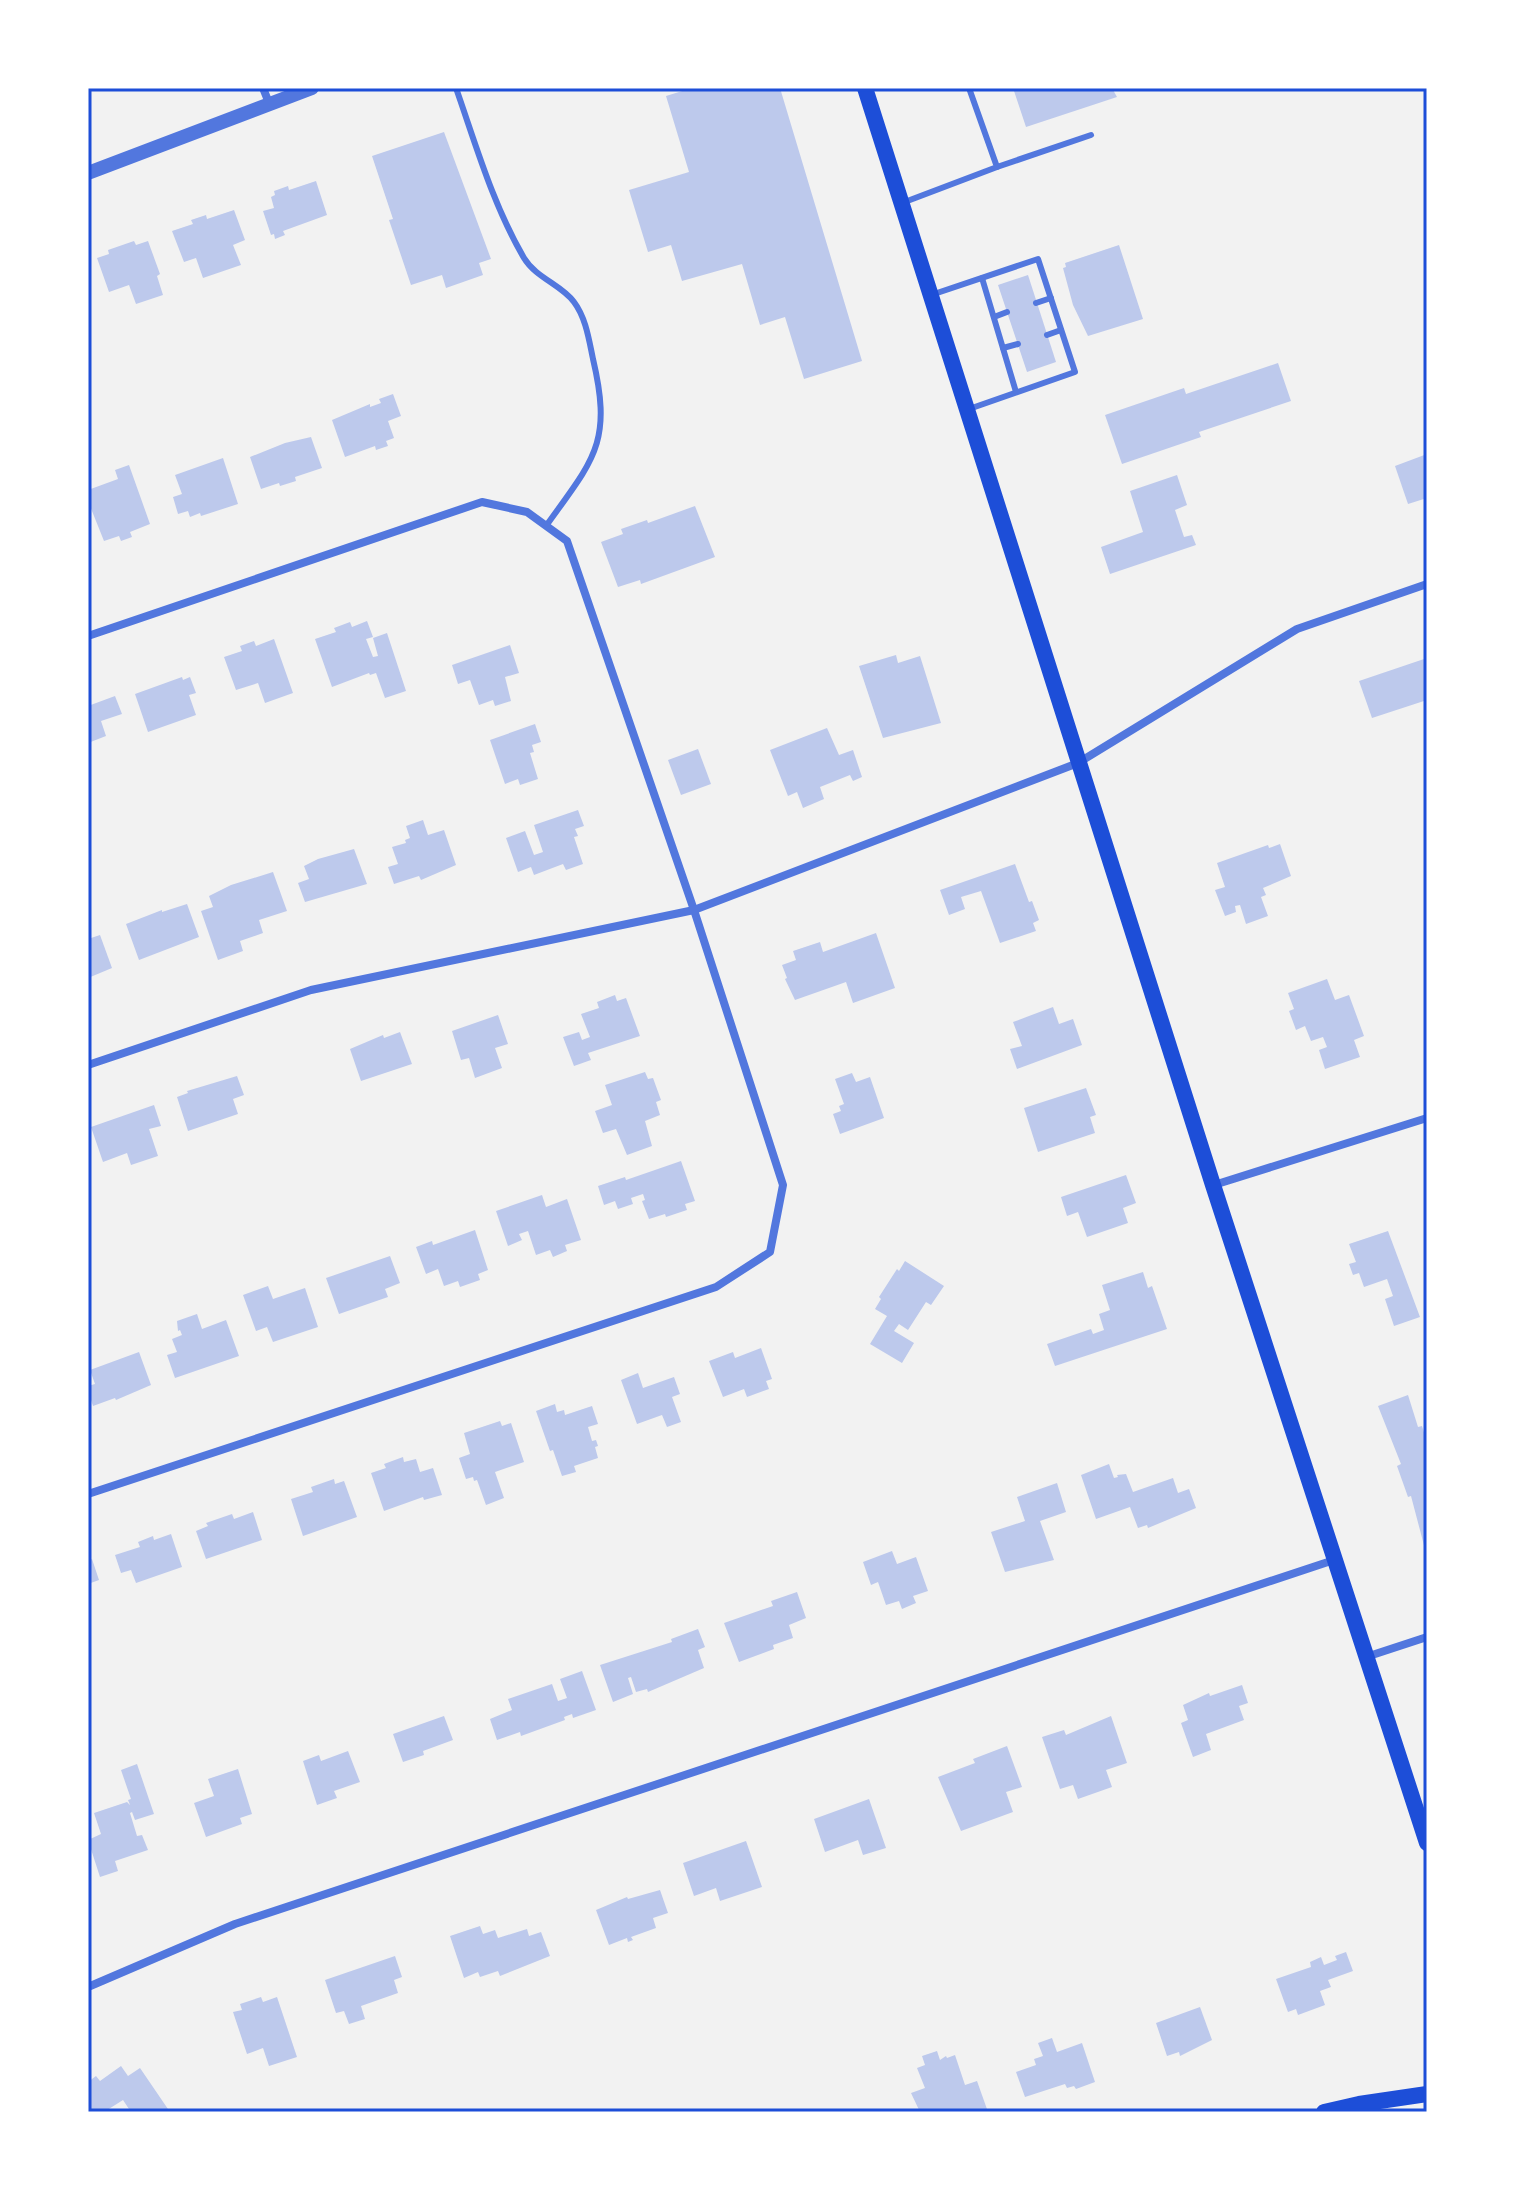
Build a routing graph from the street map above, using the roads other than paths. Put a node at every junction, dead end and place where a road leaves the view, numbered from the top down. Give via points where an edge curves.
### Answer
1 (263, 88) edge
2 (312, 88) edge
3 (456, 88) edge
4 (865, 88) edge
5 (969, 88) edge
6 (269, 103) junction
7 (1091, 135) dead end
8 (997, 167) junction
9 (88, 173) edge
10 (901, 203) junction
11 (982, 278) junction
12 (930, 295) junction
13 (1051, 298) junction
14 (1036, 303) dead end
15 (1007, 312) dead end
16 (994, 317) junction
17 (1061, 330) junction
18 (1047, 335) dead end
19 (1018, 344) dead end
20 (1003, 348) junction
21 (1016, 392) junction
22 (966, 410) junction
23 (546, 526) junction
24 (1427, 584) edge
25 (88, 636) edge
26 (1078, 763) junction
27 (694, 910) junction
28 (88, 1065) edge
29 (1427, 1118) edge
30 (1213, 1185) junction
31 (88, 1494) edge
32 (1334, 1560) junction
33 (1427, 1637) edge
34 (1366, 1657) junction
35 (1427, 1843) edge
36 (88, 1987) edge
37 (1427, 2094) edge
38 (1324, 2112) edge

1 - 6 street
2 - 6 street
3 - 23 lane via 504,220 526,262 573,300 595,368 602,411 600,440 589,467
4 - 10 main road
5 - 8 lane
6 - 9 street
7 - 8 lane
8 - 10 lane
10 - 12 main road
11 - 12 lane
11 - 13 lane via 1038,259
11 - 16 lane
12 - 22 main road
13 - 14 lane
13 - 17 lane
15 - 16 lane
16 - 20 lane
17 - 18 lane
17 - 21 lane via 1075,372
19 - 20 lane
20 - 21 lane
21 - 22 lane
22 - 26 main road
23 - 25 street via 527,512 482,502
23 - 27 street via 567,541
24 - 26 street via 1297,629
26 - 27 street
26 - 30 main road
27 - 28 street via 311,990
27 - 31 street via 783,1185 770,1252 716,1287
29 - 30 street
30 - 32 main road
32 - 34 main road
32 - 36 street via 235,1924
33 - 34 street
34 - 35 main road
37 - 38 main road

